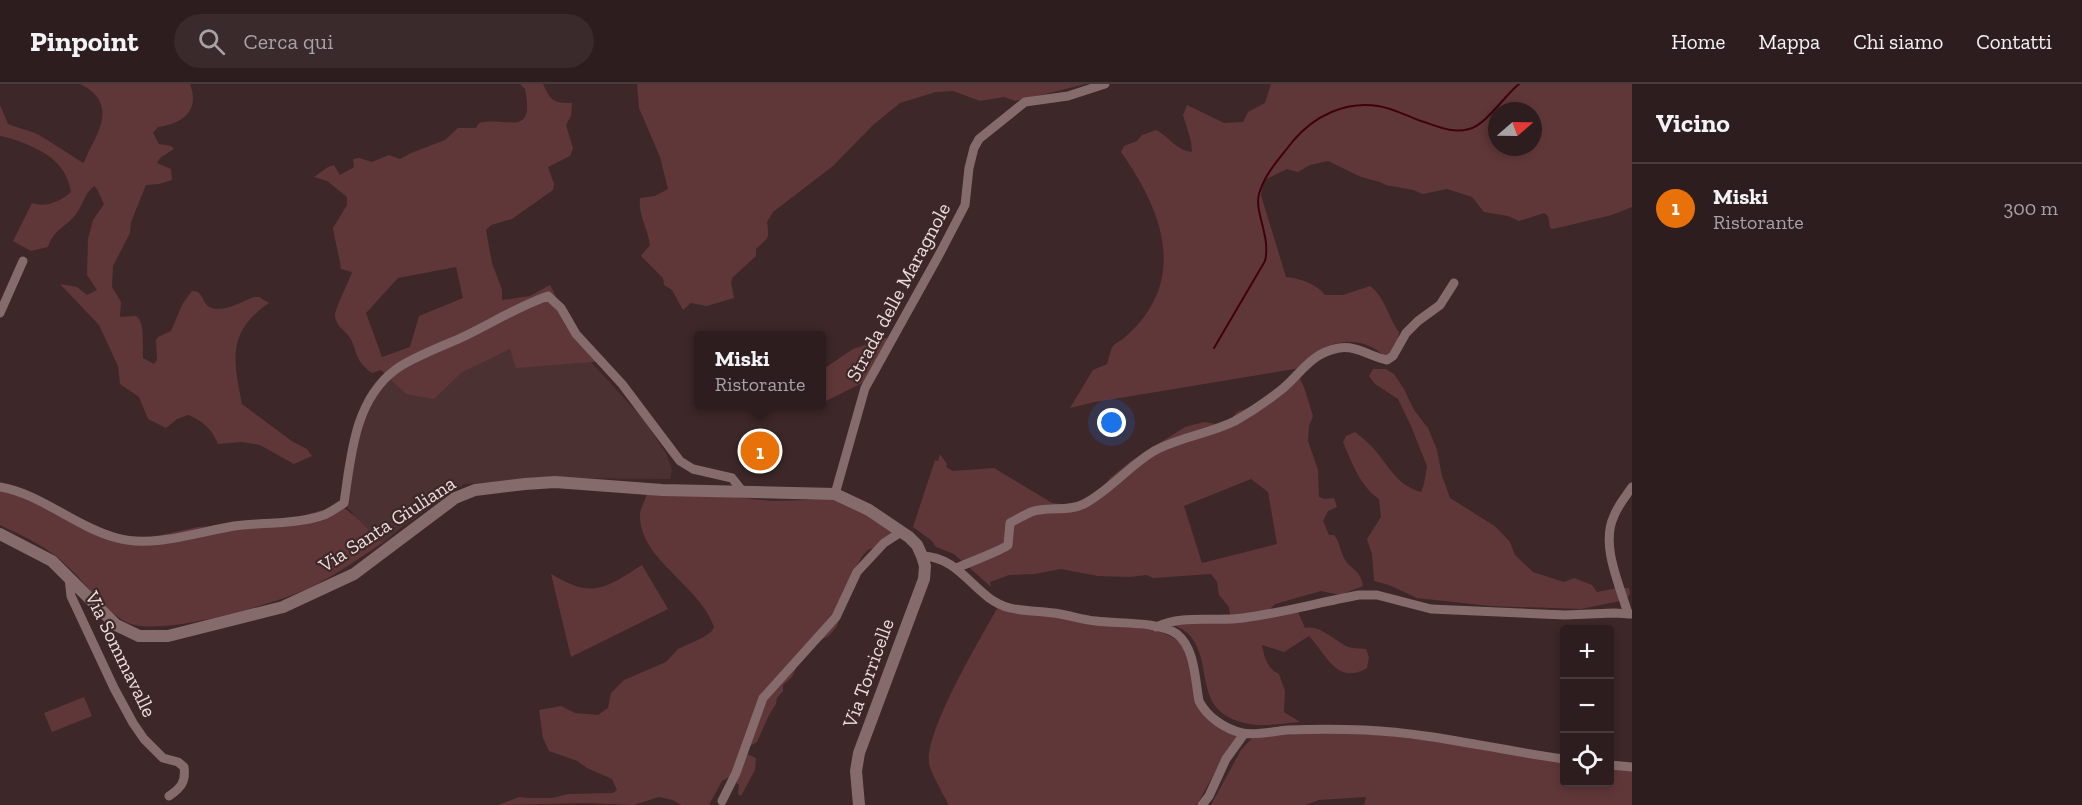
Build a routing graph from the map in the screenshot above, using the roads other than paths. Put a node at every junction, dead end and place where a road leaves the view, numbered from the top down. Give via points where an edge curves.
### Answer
1 (1105, 84) edge
2 (24, 261) dead end
3 (1454, 282) dead end
4 (0, 313) edge
5 (0, 487) edge
6 (1632, 487) edge
7 (743, 492) junction
8 (834, 494) junction
9 (901, 532) junction
10 (0, 534) edge
11 (922, 556) junction
12 (957, 568) junction
13 (69, 578) junction
14 (1630, 614) edge
15 (1156, 627) junction
16 (1244, 734) junction
17 (1560, 758) edge
18 (1614, 765) edge
19 (1632, 767) edge
20 (169, 796) dead end
21 (722, 801) dead end
22 (859, 805) edge
23 (1202, 805) edge

1 - 8 street, Strada delle Maragnole via 1068,96 1025,102 979,139 969,168 965,204 865,388
2 - 4 street
3 - 12 street via 1440,305 1406,333 1387,360 1354,349 1325,352 1300,369 1282,389 1234,421 1154,451 1082,505 1030,512 1016,519 1010,523 1004,549
5 - 7 street via 24,494 96,531 130,541 293,522 326,514 344,503 358,427 371,395 395,369 548,296 680,461 693,469 732,478
6 - 14 street via 1612,518 1610,532 1614,568
7 - 8 street, Via Santa Giuliana
7 - 13 street, Via Santa Giuliana via 555,482 475,490 455,498 354,574 316,594 283,607 168,636 139,636 116,625
8 - 9 street, Via Santa Giuliana via 869,510
9 - 11 street, Via Santa Giuliana via 917,545
9 - 21 street via 884,543 857,572 836,617 763,698
10 - 13 street, Via Santa Giuliana via 52,561
11 - 12 street via 939,558
11 - 22 street, Via Torricelle via 924,579 860,753 856,771
12 - 15 street via 992,600 1010,608
13 - 20 street, Via Sommavalle via 71,596 133,723 163,758 184,767 179,789
14 - 15 street via 1431,609 1377,595 1359,595 1244,618 1167,621
15 - 16 street via 1175,633 1186,643 1203,709
16 - 17 street via 1366,730
16 - 23 street
18 - 19 street

